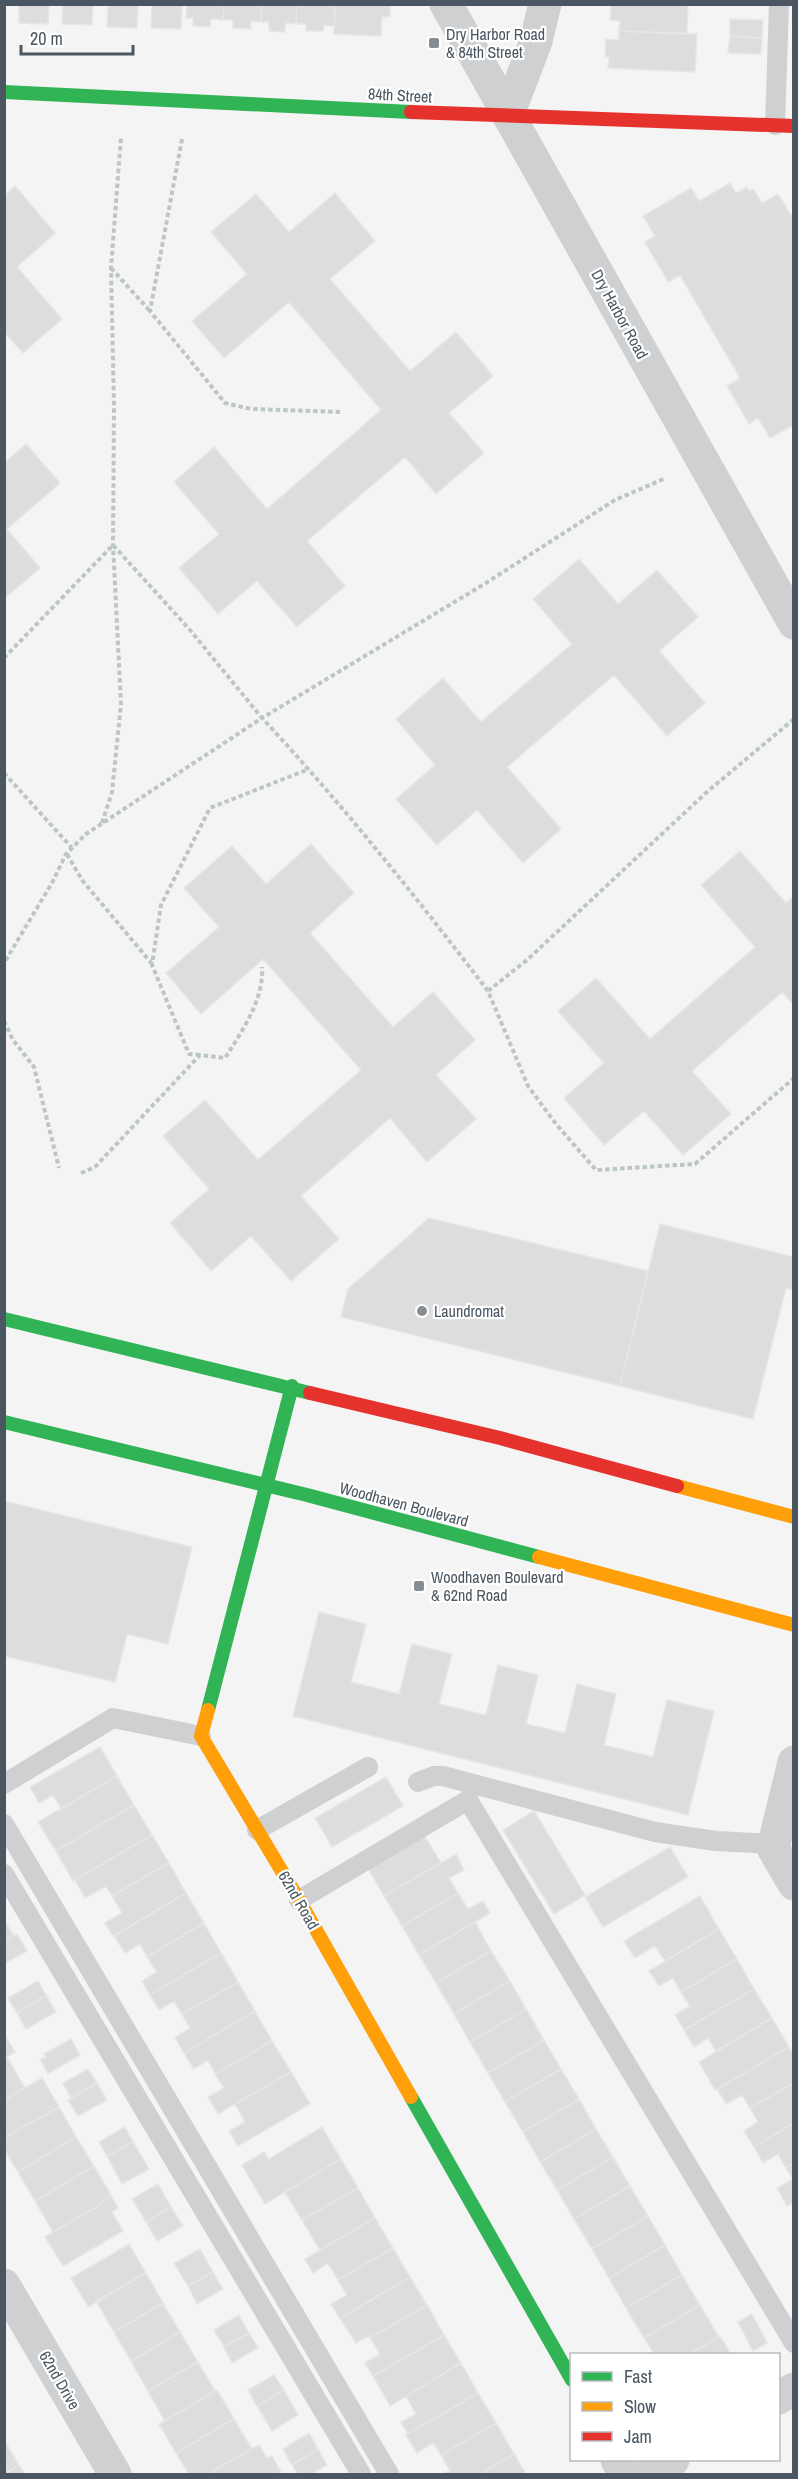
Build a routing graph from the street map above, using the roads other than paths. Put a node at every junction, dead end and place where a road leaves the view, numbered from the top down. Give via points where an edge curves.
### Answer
1 (446, 4) edge
2 (545, 4) edge
3 (779, 4) edge
4 (4, 92) edge
5 (508, 115) junction
6 (784, 126) edge
7 (794, 624) edge
8 (4, 1319) edge
9 (292, 1386) junction
10 (4, 1422) edge
11 (267, 1484) junction
12 (794, 1517) edge
13 (794, 1626) edge
14 (201, 1736) junction
15 (794, 1762) edge
16 (368, 1767) dead end
17 (418, 1782) dead end
18 (4, 1784) edge
19 (4, 1824) edge
20 (257, 1830) junction
21 (774, 1844) junction
22 (4, 1874) edge
23 (794, 1884) edge
24 (299, 1900) junction
25 (4, 2285) edge
26 (794, 2343) edge
27 (570, 2376) edge
28 (794, 2389) edge
29 (780, 2397) edge
30 (618, 2461) edge
31 (671, 2461) edge
32 (115, 2475) edge
33 (361, 2475) edge
34 (389, 2475) edge
35 (625, 2475) edge
36 (648, 2475) edge

1 - 5 street, Dry Harbor Road
2 - 5 street via 536,41
3 - 6 lane
4 - 5 street, 84th Street
5 - 6 street, 84th Street
5 - 7 street, Dry Harbor Road
8 - 9 street
9 - 11 street
9 - 12 street
10 - 11 street, Woodhaven Boulevard
11 - 13 street, Woodhaven Boulevard
11 - 14 street
14 - 18 lane via 113,1718
14 - 20 street, 62nd Road
15 - 21 street
16 - 20 lane
17 - 21 lane via 443,1776 655,1832
19 - 34 lane
20 - 24 street, 62nd Road
21 - 23 street
22 - 33 lane
24 - 26 lane via 468,1800
24 - 27 street, 62nd Road
25 - 32 street, 62nd Drive
28 - 29 street
30 - 35 street
31 - 36 street

